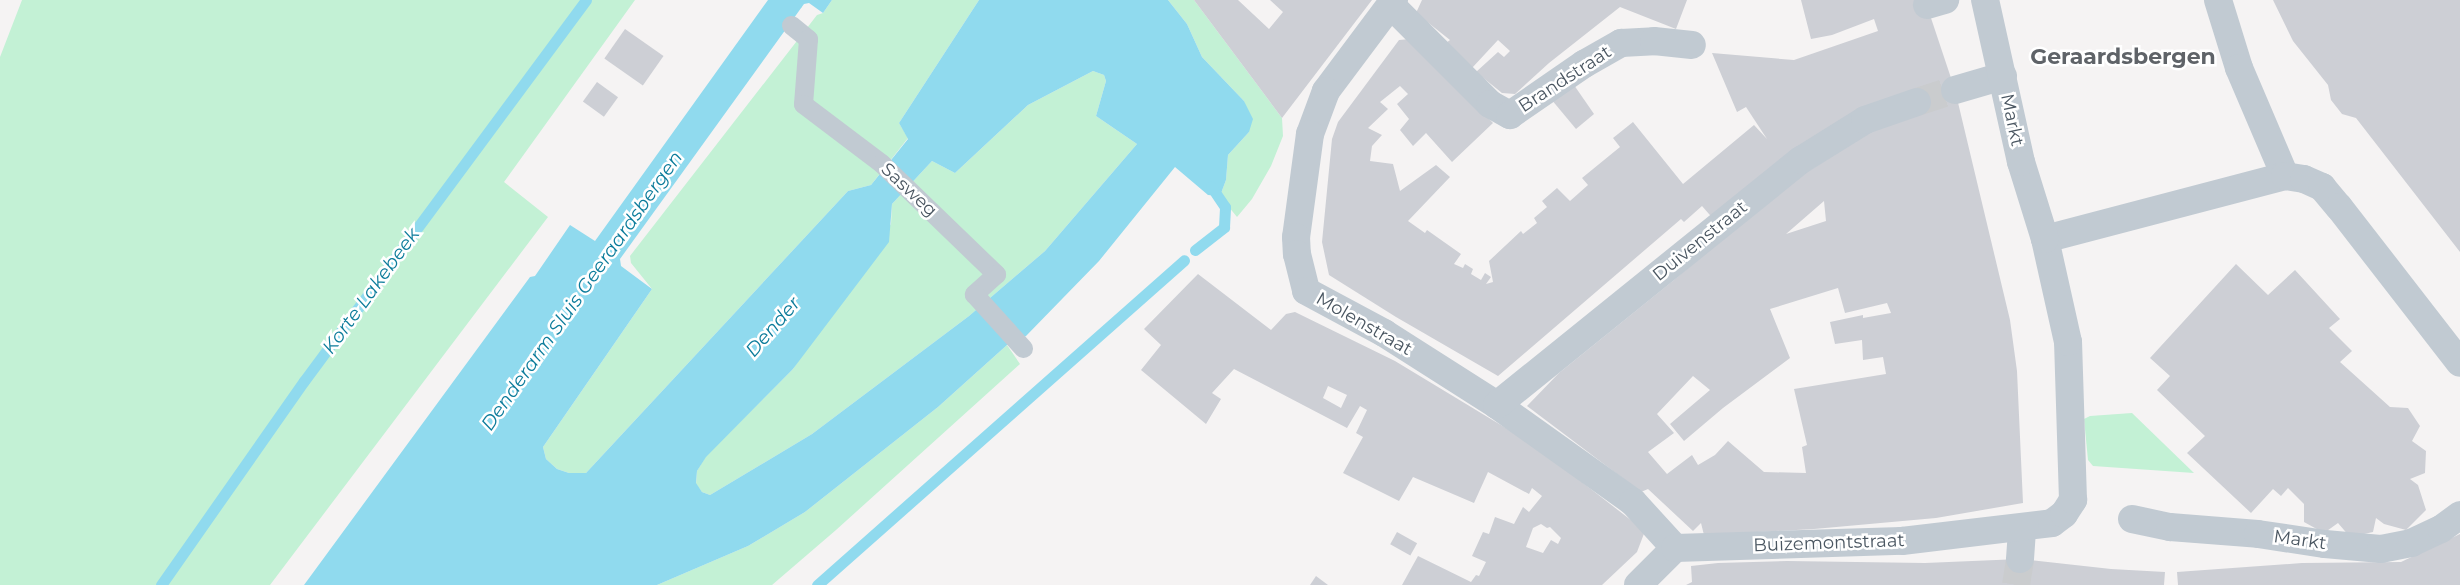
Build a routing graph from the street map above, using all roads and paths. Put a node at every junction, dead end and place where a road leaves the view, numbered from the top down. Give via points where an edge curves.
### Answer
1 (1985, 0) edge
2 (2218, 0) edge
3 (1393, 3) edge
4 (791, 25) dead end
5 (1692, 45) dead end
6 (2003, 76) junction
7 (1955, 90) tunnel mouth
8 (1917, 102) tunnel mouth
9 (2285, 176) junction
10 (2045, 239) junction
11 (1023, 348) dead end
12 (2460, 363) edge
13 (1497, 405) junction
14 (2460, 515) edge
15 (2132, 519) dead end
16 (2028, 527) junction
17 (1675, 548) junction
18 (2020, 559) tunnel mouth
19 (1638, 585) edge

1 - 6 street, Markt
2 - 9 street via 2239,68
3 - 5 street, Brandstraat via 1490,104 1510,115 1584,64 1621,43 1654,40
3 - 13 street, Molenstraat via 1326,91 1310,134 1296,237 1306,291 1384,333
4 - 11 lane, Sasweg via 808,39 803,104 881,163 996,274 974,294
6 - 7 street
6 - 10 street, Markt via 2021,162
8 - 13 street, Duivenstraat via 1865,120 1801,160
9 - 10 street
9 - 12 street via 2304,179 2322,187
10 - 16 street, Markt via 2068,342 2072,500 2064,514 2052,523
13 - 17 street, Molenstraat via 1633,502
14 - 15 street, Markt via 2441,529 2411,543 2381,550 2258,534 2170,527
16 - 17 street, Buizemontstraat via 1902,541
16 - 18 street
17 - 19 street

